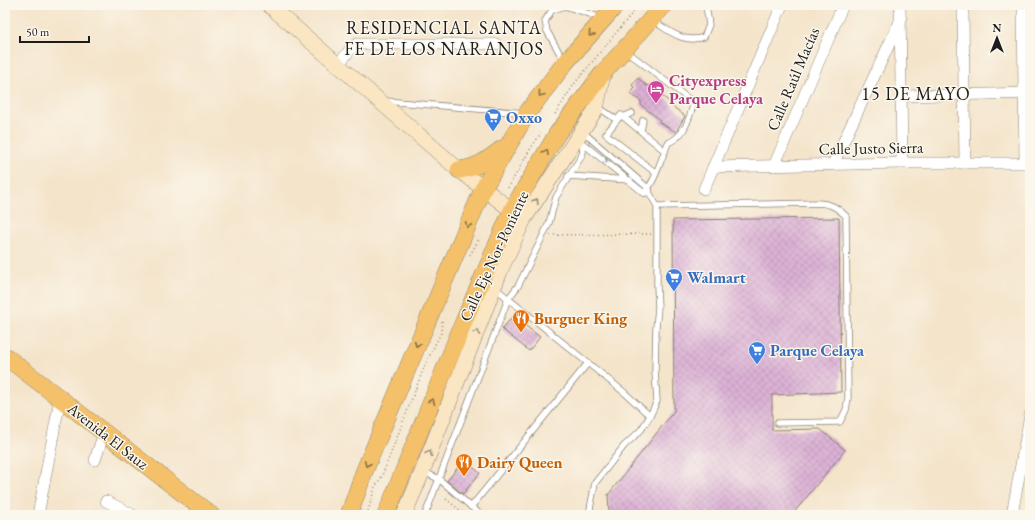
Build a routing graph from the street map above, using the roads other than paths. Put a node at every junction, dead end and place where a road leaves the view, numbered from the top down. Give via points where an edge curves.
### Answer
1 (269, 5) edge
2 (616, 5) edge
3 (664, 5) edge
4 (706, 5) edge
5 (782, 5) edge
6 (843, 5) edge
7 (900, 5) edge
8 (1023, 12) dead end
9 (962, 13) dead end
10 (604, 18) junction
11 (900, 19) junction
12 (651, 20) junction
13 (496, 44) dead end
14 (624, 49) junction
15 (565, 63) junction
16 (338, 66) junction
17 (603, 73) junction
18 (1027, 93) edge
19 (964, 94) junction
20 (901, 96) junction
21 (379, 101) junction
22 (596, 106) junction
23 (527, 113) junction
24 (632, 113) dead end
25 (623, 117) junction
26 (617, 120) junction
27 (643, 120) dead end
28 (641, 132) junction
29 (579, 138) junction
30 (510, 143) junction
31 (665, 151) junction
32 (902, 163) junction
33 (964, 163) junction
34 (1027, 163) edge
35 (833, 164) junction
36 (774, 166) junction
37 (713, 167) junction
38 (459, 170) junction
39 (656, 173) junction
40 (568, 176) junction
41 (638, 179) junction
42 (629, 180) junction
43 (483, 189) junction
44 (704, 189) dead end
45 (648, 192) junction
46 (657, 206) junction
47 (518, 215) junction
48 (494, 288) junction
49 (508, 299) junction
50 (5, 356) edge
51 (588, 363) junction
52 (60, 399) junction
53 (1030, 415) edge
54 (650, 416) junction
55 (777, 423) dead end
56 (104, 432) junction
57 (95, 460) dead end
58 (1026, 461) edge
59 (421, 474) junction
60 (438, 481) junction
61 (106, 501) dead end
62 (471, 507) junction
63 (38, 515) edge
64 (133, 515) edge
65 (211, 515) edge
66 (348, 515) edge
67 (386, 515) edge
68 (404, 515) edge
69 (425, 515) edge
70 (481, 515) edge
71 (592, 515) edge
72 (1012, 515) edge

1 - 16 street
2 - 10 main road
3 - 12 main road, Calle Eje Nor-Poniente
4 - 12 lane via 709,25 704,37 696,40 684,39
5 - 37 street
6 - 36 street, Calle Raúl Macías
7 - 11 street
8 - 18 street
9 - 19 street
10 -> 15 main road
10 - 15 lane via 565,6 552,10 545,21 547,31
11 - 20 street
11 - 35 street
12 - 14 main road, Calle Eje Nor-Poniente
13 - 16 street via 357,44
14 - 17 main road, Calle Eje Nor-Poniente
14 - 31 lane via 694,103 683,132 668,143
15 -> 23 main road
16 - 21 street
17 - 22 street
47 -> 17 main road, Calle Eje Nor-Poniente via 556,134
18 - 19 street
18 - 34 street
19 - 20 street
19 - 33 street
20 - 32 street
21 - 23 lane
21 - 38 street
22 - 26 lane
22 - 29 street
23 - 30 main road
24 - 25 lane
25 - 26 lane via 621,115
25 - 28 lane
26 - 39 lane via 606,134
27 - 28 lane
28 - 31 lane
29 - 40 lane via 583,152
29 - 41 lane
29 -> 42 lane
47 -> 29 street
30 - 38 main road via 484,163
30 - 43 main road
31 - 39 lane
32 - 33 street, Calle Justo Sierra
32 - 35 street, Calle Justo Sierra
33 - 34 street, Calle Justo Sierra
35 - 36 street, Calle Justo Sierra
36 - 37 street, Calle Justo Sierra
37 - 44 street
38 - 43 street
39 - 45 lane
40 - 42 lane
40 - 49 lane via 556,197 544,235 518,286
41 - 42 lane
41 - 45 lane
42 - 45 lane
43 - 47 street
43 -> 66 main road
45 - 46 lane
46 - 54 lane via 657,401
46 - 55 lane via 818,203 829,204 846,216 846,410 840,422
47 - 48 street
67 -> 47 main road, Calle Eje Nor-Poniente via 464,321
48 - 49 lane
59 -> 48 street
49 - 51 lane
49 - 60 lane
50 - 52 main road, Avenida El Sauz
51 - 54 lane
51 - 62 lane
52 - 56 main road, Avenida El Sauz
52 - 63 street
53 - 58 street
54 - 71 lane via 595,483 590,509
56 - 57 street
56 - 65 main road, Avenida El Sauz
58 - 72 street
59 - 60 lane
59 - 68 street
60 - 62 lane
60 - 69 lane
61 - 64 street
62 - 70 lane

